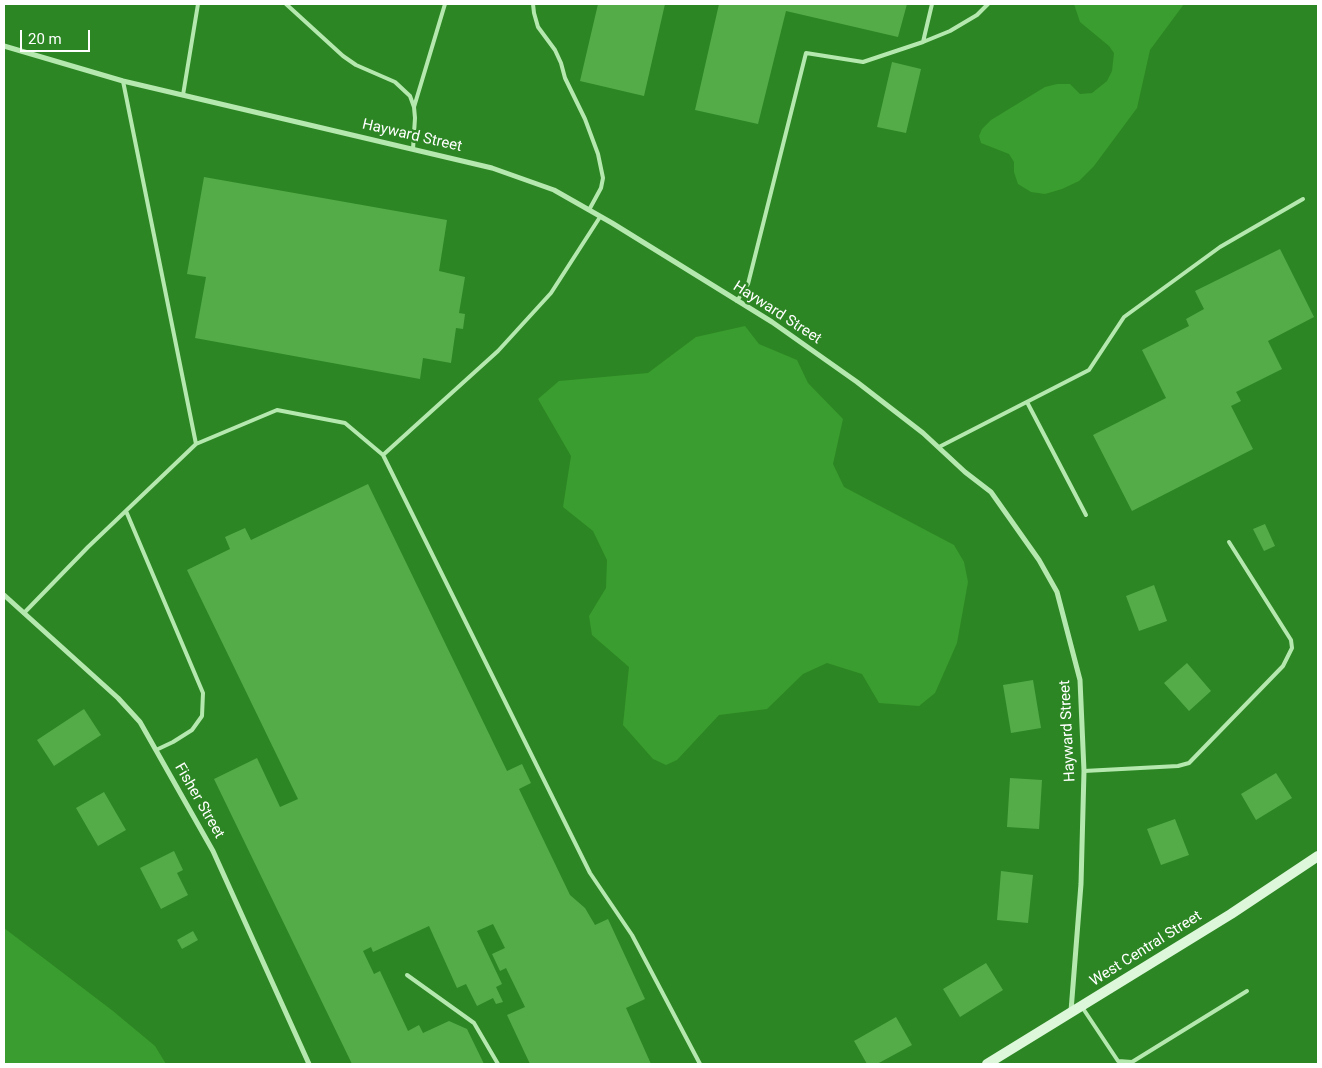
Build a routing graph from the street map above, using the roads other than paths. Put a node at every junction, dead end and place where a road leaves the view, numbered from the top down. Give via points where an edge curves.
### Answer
1 (198, 4) edge
2 (286, 4) edge
3 (445, 4) edge
4 (533, 4) edge
5 (932, 4) edge
6 (988, 4) edge
7 (923, 42) junction
8 (4, 46) edge
9 (123, 81) junction
10 (183, 95) junction
11 (414, 107) junction
12 (413, 149) junction
13 (1303, 199) dead end
14 (589, 210) junction
15 (600, 217) junction
16 (737, 301) junction
17 (1027, 402) junction
18 (196, 444) junction
19 (940, 447) junction
20 (383, 455) junction
21 (126, 511) junction
22 (1086, 515) dead end
23 (1229, 542) dead end
24 (4, 594) edge
25 (24, 613) junction
26 (156, 750) junction
27 (1084, 771) junction
28 (1318, 856) edge
29 (407, 975) dead end
30 (1247, 991) dead end
31 (1082, 1007) junction
32 (1071, 1014) junction
33 (310, 1064) edge
34 (498, 1064) edge
35 (700, 1064) edge
36 (987, 1064) edge

1 - 10 lane
2 - 11 lane via 356,65 403,88
3 - 11 lane
4 - 14 lane via 538,27 562,63 565,78 598,154 603,178
5 - 7 lane
6 - 7 lane via 964,23
7 - 16 lane via 863,62 806,53 748,284
8 - 9 street, Hayward Street
9 - 10 street, Hayward Street
9 - 18 lane
10 - 12 street, Hayward Street
11 - 12 lane
12 - 14 street, Hayward Street via 522,178 554,190
13 - 17 lane via 1220,247 1124,316 1090,370
14 - 15 street, Hayward Street
15 - 16 street, Hayward Street
15 - 20 lane via 551,293 498,351
16 - 19 street, Hayward Street via 857,382
17 - 19 lane
17 - 22 lane
18 - 20 lane via 276,410 344,423
18 - 21 lane
19 - 27 street, Hayward Street via 964,472 991,492 1057,592 1080,680
20 - 35 lane via 590,872 632,935
21 - 25 lane
21 - 26 lane via 203,693 202,716 192,730
23 - 27 lane via 1291,640 1292,648 1283,666 1189,763
24 - 25 street, Fisher Street
25 - 26 street, Fisher Street via 118,698 140,722
26 - 33 street, Fisher Street via 213,851
27 - 32 street, Hayward Street
28 - 31 main road, West Central Street
29 - 34 lane via 474,1022
30 - 31 lane via 1132,1062 1118,1061
31 - 32 main road, West Central Street
32 - 36 main road, West Central Street

